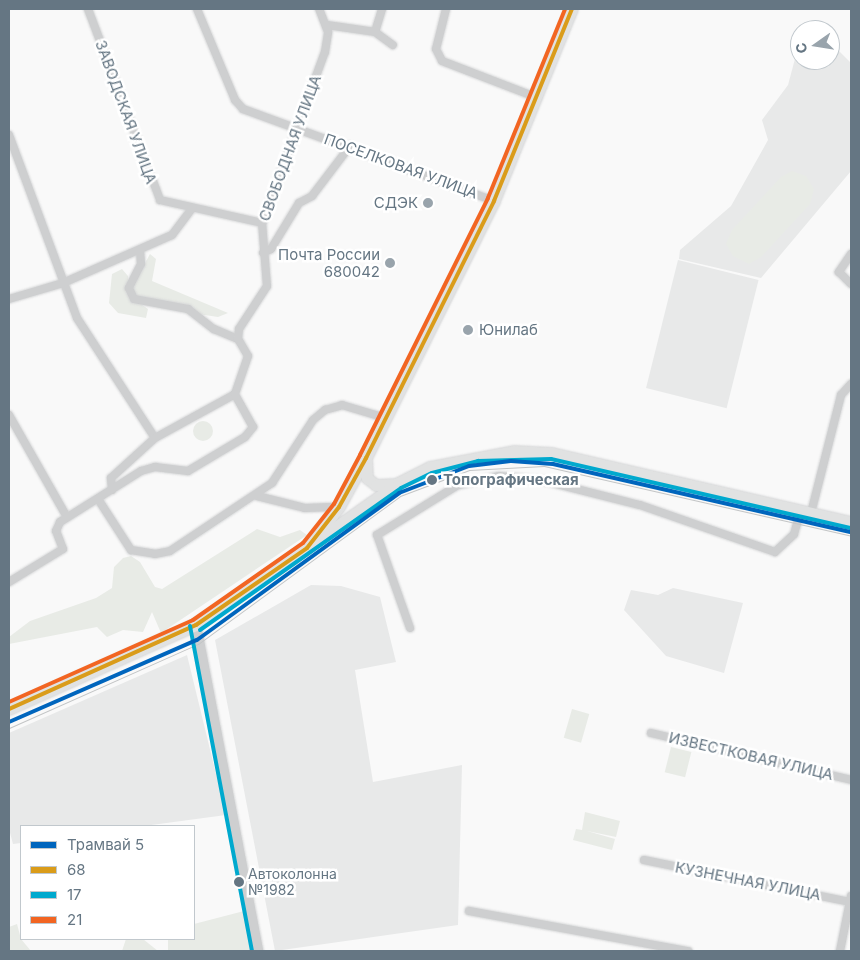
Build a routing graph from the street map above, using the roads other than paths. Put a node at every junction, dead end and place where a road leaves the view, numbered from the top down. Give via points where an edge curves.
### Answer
1 (88, 9) edge
2 (197, 9) edge
3 (319, 9) edge
4 (382, 9) edge
5 (446, 9) edge
6 (572, 9) edge
7 (327, 25) junction
8 (375, 32) junction
9 (394, 45) dead end
10 (538, 98) junction
11 (299, 128) junction
12 (9, 136) edge
13 (350, 146) junction
14 (494, 200) junction
15 (192, 208) junction
16 (262, 223) junction
17 (140, 250) junction
18 (263, 253) junction
19 (851, 254) edge
20 (63, 283) junction
21 (851, 284) edge
22 (9, 299) edge
23 (238, 339) junction
24 (851, 384) edge
25 (235, 394) junction
26 (9, 415) edge
27 (386, 418) junction
28 (155, 438) junction
29 (366, 458) junction
30 (398, 483) junction
31 (112, 490) junction
32 (257, 496) junction
33 (98, 499) junction
34 (339, 507) junction
35 (806, 512) junction
36 (67, 517) junction
37 (851, 522) edge
38 (307, 548) junction
39 (9, 582) edge
40 (196, 625) junction
41 (410, 628) dead end
42 (9, 709) edge
43 (651, 733) dead end
44 (851, 780) edge
45 (644, 860) dead end
46 (851, 900) edge
47 (469, 910) dead end
48 (258, 951) edge
49 (688, 951) edge
50 (840, 951) edge

1 - 15 street, ЗАВОДСКАЯ УЛИЦА via 154,191 164,203
2 - 11 street, ПОСЕЛКОВАЯ УЛИЦА via 238,106
3 - 7 street
4 - 8 street
5 - 10 street via 436,49 442,61
6 - 10 main road
7 - 8 street
7 - 11 street, СВОБОДНАЯ УЛИЦА via 325,52
8 - 9 street
10 - 14 main road
11 - 13 street, ПОСЕЛКОВАЯ УЛИЦА
11 - 16 street, СВОБОДНАЯ УЛИЦА
12 - 20 street
13 - 14 street, ПОСЕЛКОВАЯ УЛИЦА
13 - 18 street via 312,196 300,203 270,249
14 - 27 main road
15 - 16 street, ЗАВОДСКАЯ УЛИЦА
15 - 17 street via 172,235
16 - 18 street, СВОБОДНАЯ УЛИЦА
17 - 20 street
17 - 23 street via 141,264 128,288 134,299 188,309 214,329
18 - 23 street, СВОБОДНАЯ УЛИЦА via 268,286 241,326
19 - 21 street via 840,272
20 - 22 street
20 - 28 street via 77,318
23 - 25 street via 248,356
24 - 35 street via 841,395
25 - 28 street
25 - 31 street via 253,427 245,437 195,468 147,468
26 - 36 street
27 - 29 main road
27 - 32 street via 342,405 325,410 313,420 279,475
28 - 31 street via 111,478
29 - 30 main road via 367,478 376,485
29 - 34 main road
30 - 35 main road via 430,467 477,455 532,451
30 - 38 main road
31 - 33 street
32 - 33 street via 170,551 155,554 125,545
32 - 34 street via 305,508
33 - 36 street
34 - 38 main road
35 - 37 main road
35 - 41 street via 794,534 775,552 640,505 541,480 499,476 458,485 377,535
36 - 39 street via 56,528 63,549
38 - 40 main road
40 - 42 main road
40 - 48 street
43 - 44 street, ИЗВЕСТКОВАЯ УЛИЦА
45 - 46 street, КУЗНЕЧНАЯ УЛИЦА
46 - 50 street
47 - 49 street

